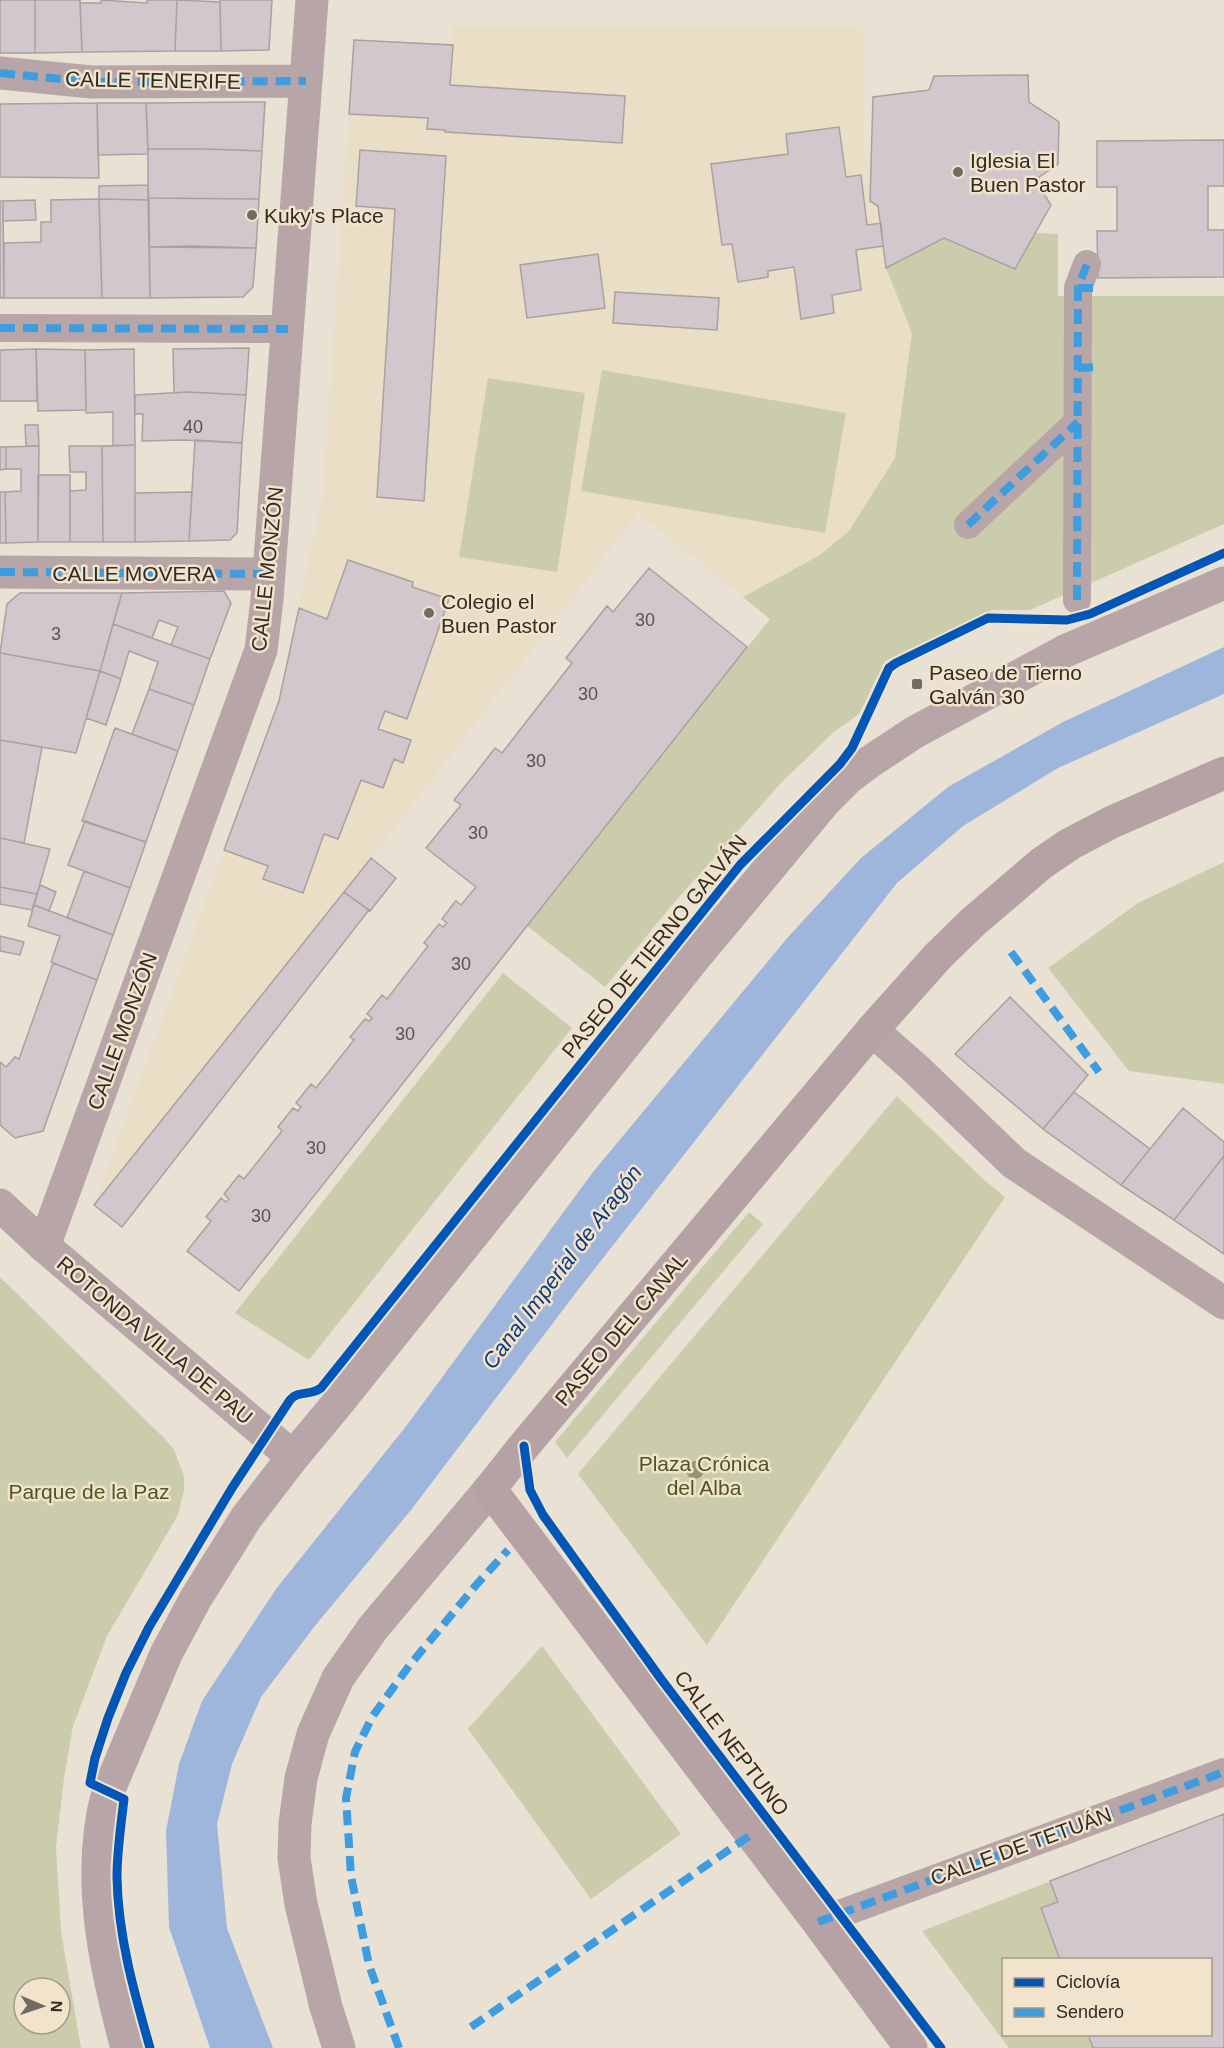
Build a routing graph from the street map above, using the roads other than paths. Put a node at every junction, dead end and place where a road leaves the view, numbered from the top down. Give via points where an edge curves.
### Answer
1 (312, 0) edge
2 (0, 73) edge
3 (306, 81) junction
4 (1088, 280) dead end
5 (0, 328) edge
6 (288, 329) junction
7 (1078, 422) junction
8 (968, 525) dead end
9 (0, 572) edge
10 (269, 574) junction
11 (1224, 583) edge
12 (1077, 600) dead end
13 (1224, 773) edge
14 (872, 1030) junction
15 (0, 1205) edge
16 (44, 1246) junction
17 (1224, 1303) edge
18 (292, 1457) junction
19 (490, 1489) junction
20 (1224, 1772) edge
21 (818, 1922) junction
22 (127, 2048) edge
23 (339, 2048) edge
24 (911, 2048) edge

1 - 3 street, CALLE MONZÓN
2 - 3 street, CALLE TENERIFE via 91,82
3 - 6 street, CALLE MONZÓN
4 - 7 street via 1088,367
5 - 6 street
6 - 10 street, CALLE MONZÓN
7 - 8 street
7 - 12 street
9 - 10 street, CALLE MOVERA
10 - 16 street, CALLE MONZÓN via 264,635 257,663
11 - 18 street, PASEO DE TIERNO GALVÁN via 1065,651 915,732 848,778 696,956
13 - 14 main road, PASEO DEL CANAL via 1112,822 1042,863 952,942
14 - 17 street via 1014,1163
14 - 19 main road, PASEO DEL CANAL
15 - 16 street, ROTONDA VILLA DE PAU
16 - 18 street, ROTONDA VILLA DE PAU
18 - 22 street via 246,1518 196,1598 171,1645 108,1792 98,1860 101,1927
19 - 21 main road, CALLE NEPTUNO
19 - 23 street, PASEO DEL CANAL via 373,1628 338,1678 313,1734 301,1778 294,1858 301,1904
20 - 21 street, CALLE DE TETUÁN
21 - 24 main road, CALLE NEPTUNO

